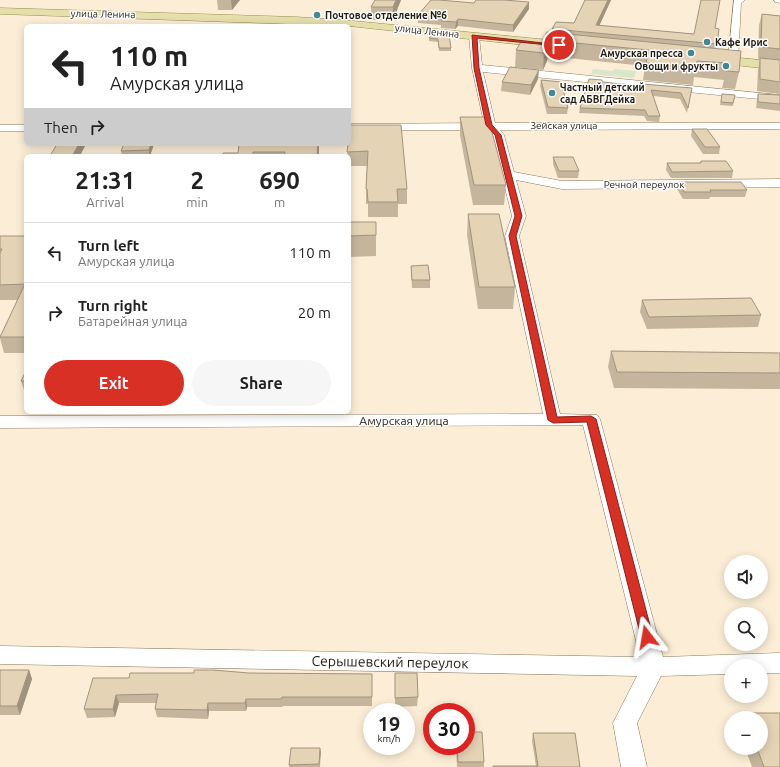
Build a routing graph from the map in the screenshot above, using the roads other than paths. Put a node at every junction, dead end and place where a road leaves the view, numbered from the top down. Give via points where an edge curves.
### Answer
1 (737, 1) edge
2 (0, 11) edge
3 (346, 24) edge
4 (351, 24) edge
5 (474, 36) junction
6 (583, 47) edge
7 (696, 58) edge
8 (733, 62) junction
9 (780, 66) edge
10 (477, 68) junction
11 (780, 98) edge
12 (490, 125) junction
13 (780, 126) edge
14 (351, 127) edge
15 (0, 128) edge
16 (24, 128) edge
17 (508, 175) junction
18 (780, 183) edge
19 (553, 420) junction
20 (0, 422) edge
21 (0, 655) edge
22 (780, 663) edge
23 (654, 666) junction
24 (634, 767) edge

1 - 8 street
2 - 3 main road, улица Ленина via 304,20
4 - 5 main road, улица Ленина
5 - 6 main road, улица Ленина
5 - 10 street
7 - 8 main road
8 - 9 main road
10 - 11 street
10 - 12 street
12 - 13 street, Зейская улица
12 - 14 street, Зейская улица
12 - 17 street via 498,135
15 - 16 street
17 - 18 street, Речной переулок via 562,185
17 - 19 street via 519,216 512,236
19 - 20 street, Амурская улица
19 - 23 street, Амурская улица via 591,419
21 - 23 street, Серышевский переулок
22 - 23 street, Серышевский переулок
23 - 24 street via 625,723

